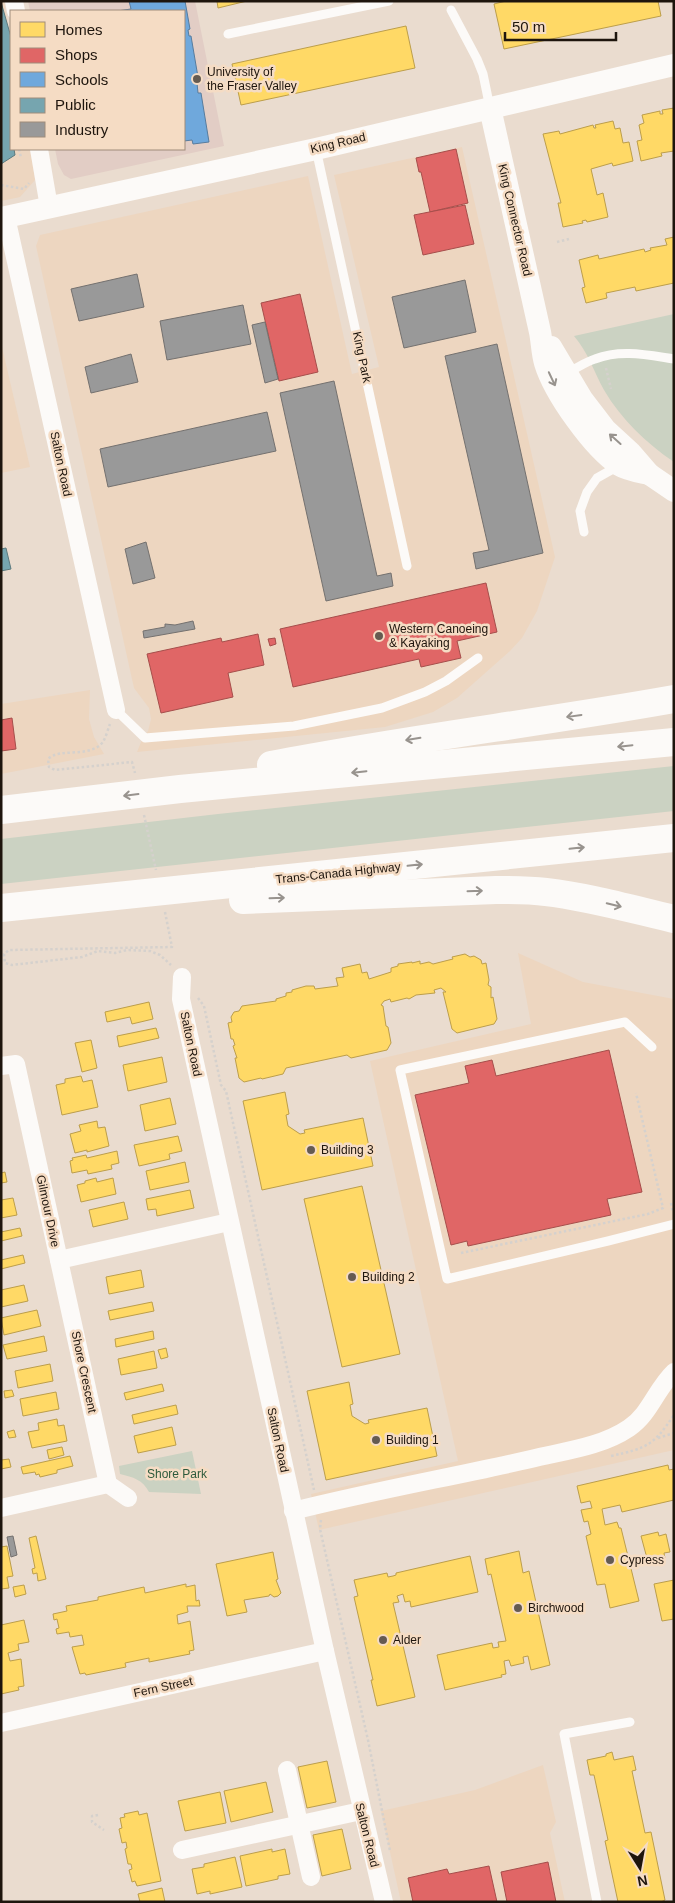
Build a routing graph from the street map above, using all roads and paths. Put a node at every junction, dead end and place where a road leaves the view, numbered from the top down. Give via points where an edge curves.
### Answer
1 (389, 1) edge
2 (451, 10) dead end
3 (228, 34) dead end
4 (674, 65) edge
5 (490, 108) junction
6 (316, 148) junction
7 (20, 150) edge
8 (39, 150) edge
9 (21, 158) dead end
10 (32, 178) dead end
11 (1, 185) edge
12 (49, 207) junction
13 (4, 218) edge
14 (569, 239) dead end
15 (558, 242) dead end
16 (540, 332) junction
17 (674, 359) edge
18 (606, 368) dead end
19 (566, 374) junction
20 (611, 389) dead end
21 (620, 465) junction
22 (648, 474) junction
23 (674, 491) edge
24 (584, 532) dead end
25 (407, 566) dead end
26 (478, 658) dead end
27 (674, 689) edge
28 (674, 700) edge
29 (116, 710) joint
30 (604, 712) junction
31 (104, 741) dead end
32 (674, 742) edge
33 (136, 782) dead end
34 (180, 790) junction
35 (1, 810) edge
36 (143, 811) dead end
37 (674, 838) edge
38 (158, 879) dead end
39 (1, 908) edge
40 (164, 908) dead end
41 (674, 919) edge
42 (160, 955) dead end
43 (182, 977) dead end
44 (196, 995) dead end
45 (652, 1047) dead end
46 (1, 1066) edge
47 (636, 1093) dead end
48 (671, 1203) dead end
49 (674, 1216) edge
50 (229, 1222) junction
51 (674, 1224) edge
52 (461, 1253) dead end
53 (59, 1260) junction
54 (674, 1372) edge
55 (674, 1434) edge
56 (657, 1438) dead end
57 (108, 1484) junction
58 (128, 1498) dead end
59 (318, 1505) junction
60 (1, 1508) edge
61 (294, 1511) junction
62 (324, 1651) junction
63 (630, 1722) dead end
64 (1, 1723) edge
65 (287, 1770) dead end
66 (361, 1811) junction
67 (98, 1815) dead end
68 (299, 1824) junction
69 (104, 1830) dead end
70 (182, 1850) dead end
71 (391, 1854) dead end
72 (312, 1877) dead end
73 (384, 1902) edge
74 (596, 1902) edge

1 - 3 lane
2 - 5 lane via 483,74
4 - 5 street, King Road
5 - 6 street, King Road
5 - 16 street, King Connector Road
6 - 12 street, King Road
6 - 25 lane, King Park
7 - 9 path
8 - 12 street
10 - 11 path via 24,189
12 - 13 street, King Road
13 - 29 street, Salton Road
14 - 15 path
16 - 19 street, King Connector Road
16 -> 21 street, King Connector Road via 545,362 571,412 593,441
17 - 19 lane via 621,353 593,359
18 - 20 path
22 -> 19 street, King Connector Road via 605,429
21 - 22 street, King Connector Road
21 - 24 lane via 597,478 586,492 580,511
22 - 23 street, King Connector Road
26 - 29 lane via 425,692 382,708 294,726 145,738
27 - 30 highway via 647,695
28 - 30 highway
30 -> 34 highway via 347,750 217,776
31 - 33 path via 88,751 54,755 48,759 49,767 56,770 132,762
32 -> 34 highway
34 -> 35 highway
36 - 38 path
39 -> 37 highway, Trans-Canada Highway
39 -> 41 highway via 496,890 566,895
40 - 42 path via 172,947 10,950 4,954 4,959 12,965 82,957 98,951 142,950
43 - 50 street, Salton Road via 181,999
44 - 59 path via 204,1006 221,1085 226,1091
45 - 51 lane via 625,1022 400,1070 446,1279
46 - 53 street, Gilmour Drive via 16,1064
47 - 52 path via 662,1208 648,1214
48 - 49 path
50 - 53 street, Gilmour Drive
50 - 61 street, Salton Road
53 - 57 street, Shore Crescent
54 - 59 street via 640,1419 617,1435 593,1444
55 - 56 path
57 - 58 street
57 - 60 street
59 - 61 street
59 - 71 path via 320,1529
61 - 62 street, Salton Road
62 - 64 street, Fern Street
62 - 66 street, Salton Road
63 - 74 lane via 564,1734
65 - 68 street
66 - 68 street
66 - 73 street, Salton Road
67 - 69 path via 92,1816 92,1822
68 - 70 street
68 - 72 street

